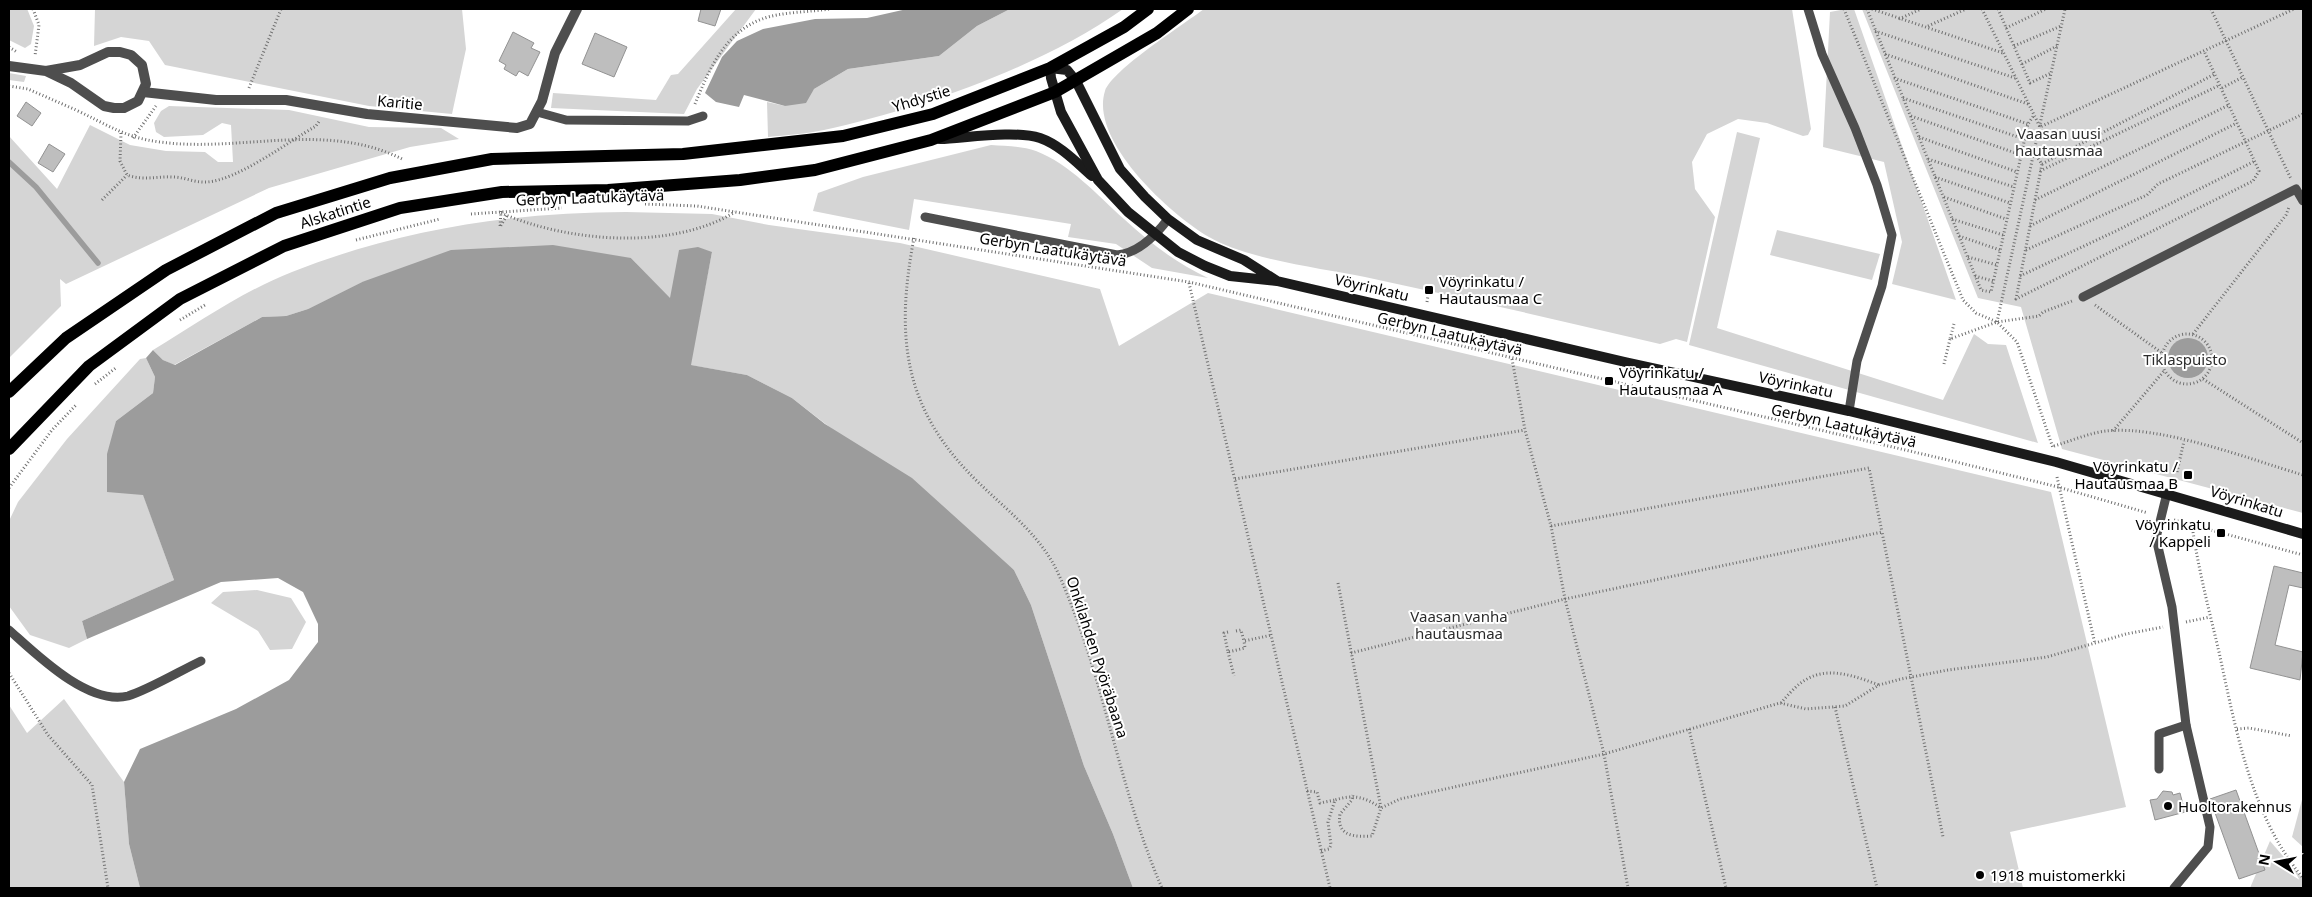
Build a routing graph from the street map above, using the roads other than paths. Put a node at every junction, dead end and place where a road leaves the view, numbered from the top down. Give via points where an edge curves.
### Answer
1 (577, 9) edge
2 (1148, 9) edge
3 (1188, 9) edge
4 (1808, 9) edge
5 (9, 66) edge
6 (1050, 68) junction
7 (46, 71) junction
8 (1076, 81) junction
9 (143, 92) junction
10 (1055, 92) junction
11 (537, 112) junction
12 (703, 116) dead end
13 (931, 140) junction
14 (683, 154) joint
15 (1098, 180) junction
16 (2303, 200) edge
17 (926, 217) dead end
18 (1168, 219) junction
19 (1155, 235) junction
20 (1277, 281) junction
21 (2084, 297) road end
22 (9, 392) edge
23 (1849, 412) junction
24 (9, 448) edge
25 (2167, 493) junction
26 (2303, 534) edge
27 (9, 630) edge
28 (200, 662) dead end
29 (2186, 725) junction
30 (2159, 769) dead end
31 (2174, 888) edge

1 - 11 street via 555,53
2 - 6 main road, Yhdystie via 1124,27
3 - 8 main road via 1157,33
4 - 23 lane via 1822,54 1877,186 1892,236 1882,286 1857,362
5 - 7 street
6 - 8 main road via 1067,70
6 - 10 main road, Vöyrinkatu
6 - 14 main road, Yhdystie via 933,114 843,136
7 - 9 street via 71,83 104,106 130,106
7 - 9 street via 80,65 108,52 120,52 131,55 142,65 146,77
8 - 10 main road
8 - 18 main road, Vöyrinkatu via 1120,169
9 - 11 street, Karitie via 216,100 286,100 366,114 517,128 530,124
10 - 13 main road
10 - 15 main road, Vöyrinkatu via 1061,112
11 - 12 lane via 566,120 688,121
13 - 15 main road via 1016,135 1039,138 1057,147
13 - 24 main road, Alskatintie via 815,170 740,180 608,190 502,192 400,208 284,246 180,299 89,366
14 - 22 main road, Alskatintie via 492,159 390,178 276,213 166,270 66,338
15 - 19 main road, Vöyrinkatu
16 - 21 lane via 2296,188
17 - 19 lane via 1118,254 1133,251
18 - 19 lane
18 - 20 main road, Vöyrinkatu via 1197,240 1244,260
19 - 20 main road, Vöyrinkatu via 1178,252 1230,276
20 - 23 main road, Vöyrinkatu
23 - 25 main road, Vöyrinkatu via 2056,462
25 - 26 main road, Vöyrinkatu
25 - 29 lane via 2156,538 2174,625
27 - 28 lane via 46,663 92,694 127,696
29 - 30 lane via 2159,734
29 - 31 lane via 2210,827 2208,847

